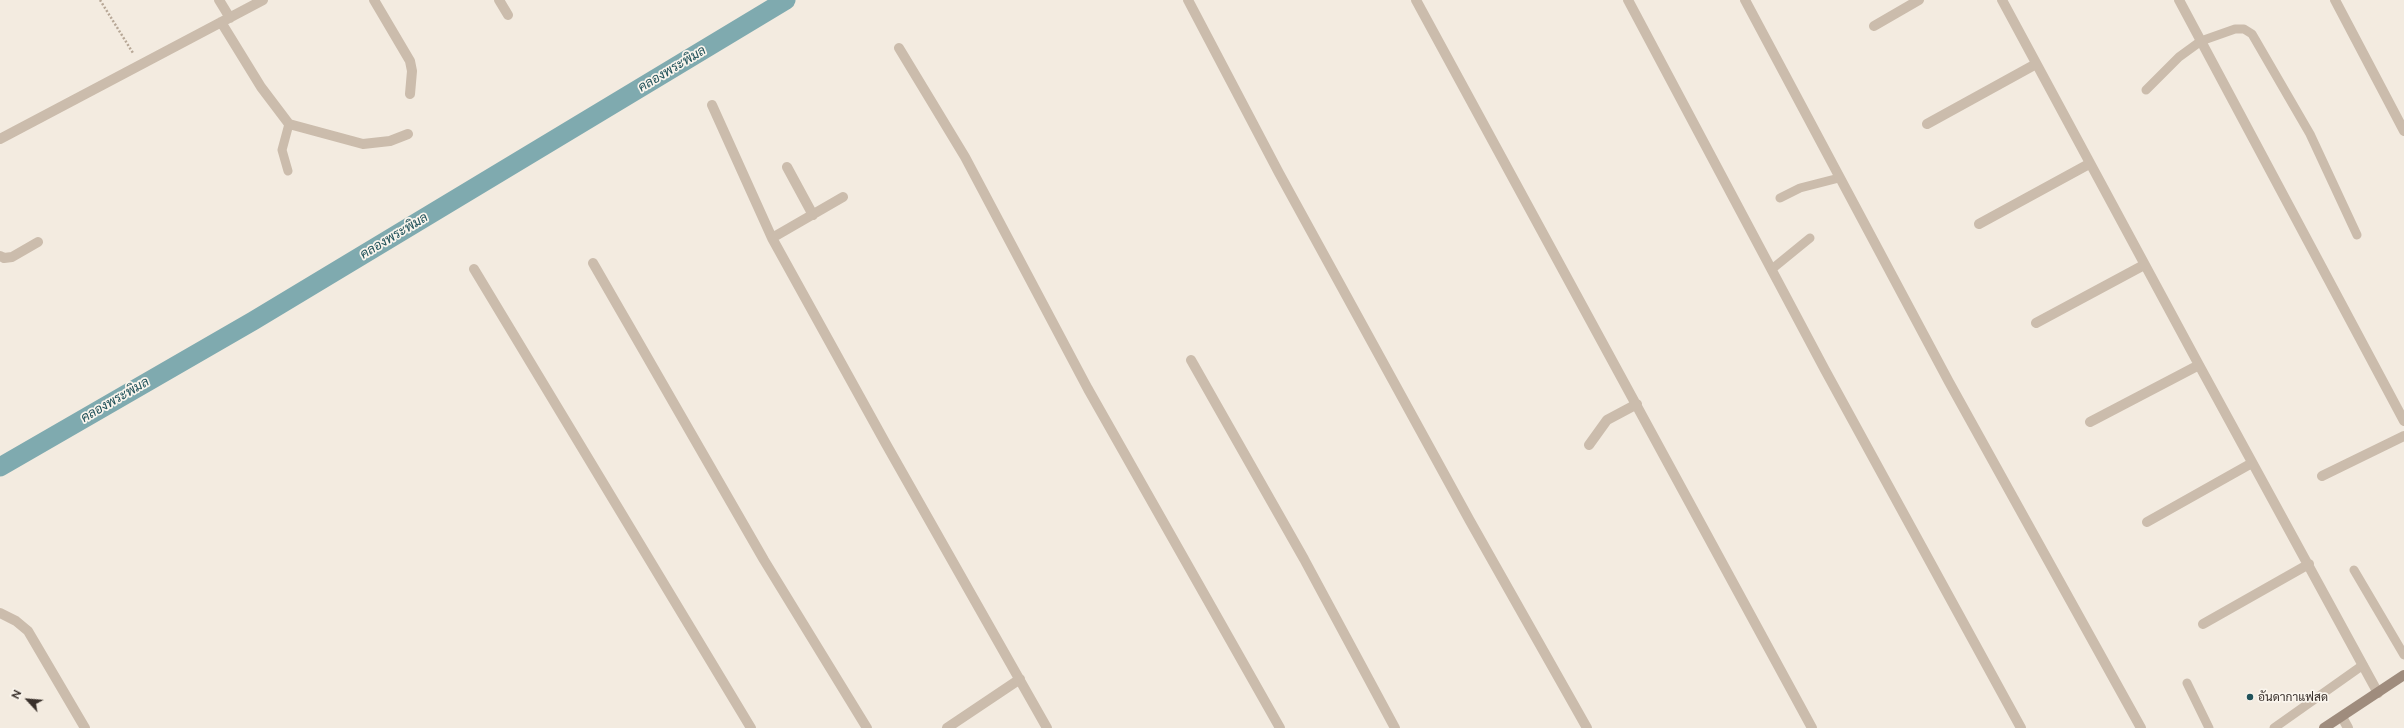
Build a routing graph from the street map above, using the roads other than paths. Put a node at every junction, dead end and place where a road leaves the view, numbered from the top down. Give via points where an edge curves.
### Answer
1 (219, 0) edge
2 (263, 0) edge
3 (374, 0) edge
4 (499, 0) edge
5 (1188, 0) edge
6 (1416, 0) edge
7 (1628, 0) edge
8 (1745, 0) edge
9 (1919, 0) edge
10 (2002, 0) edge
11 (2179, 0) edge
12 (2335, 0) edge
13 (508, 15) dead end
14 (225, 20) junction
15 (1874, 26) dead end
16 (2201, 41) junction
17 (899, 48) dead end
18 (2036, 64) junction
19 (2146, 90) dead end
20 (410, 94) dead end
21 (712, 105) dead end
22 (289, 124) junction
23 (1927, 124) dead end
24 (2404, 131) edge
25 (408, 134) dead end
26 (0, 139) edge
27 (2090, 164) junction
28 (787, 167) dead end
29 (288, 171) dead end
30 (1839, 178) junction
31 (843, 197) dead end
32 (1780, 198) dead end
33 (813, 215) junction
34 (1980, 224) dead end
35 (2357, 236) dead end
36 (772, 238) junction
37 (1810, 238) dead end
38 (38, 242) dead end
39 (0, 256) edge
40 (593, 263) dead end
41 (2144, 265) junction
42 (474, 269) dead end
43 (1772, 269) junction
44 (2036, 323) dead end
45 (1191, 360) dead end
46 (2198, 366) junction
47 (1637, 404) junction
48 (2404, 421) edge
49 (2090, 422) dead end
50 (2404, 436) edge
51 (1589, 445) dead end
52 (2252, 463) junction
53 (2322, 476) dead end
54 (2147, 522) dead end
55 (2309, 564) junction
56 (2354, 570) dead end
57 (0, 613) edge
58 (2203, 624) dead end
59 (2404, 655) edge
60 (2363, 665) junction
61 (2404, 675) edge
62 (1020, 679) junction
63 (2187, 683) dead end
64 (2378, 693) junction
65 (2342, 717) junction
66 (85, 728) edge
67 (751, 728) edge
68 (867, 728) edge
69 (947, 728) edge
70 (1047, 728) edge
71 (1280, 728) edge
72 (1395, 728) edge
73 (1587, 728) edge
74 (1812, 728) edge
75 (2021, 728) edge
76 (2141, 728) edge
77 (2209, 728) edge
78 (2274, 728) edge
79 (2324, 728) edge
80 (2348, 728) edge

1 - 14 street
2 - 14 street
3 - 20 street via 410,61
4 - 13 street
5 - 73 street via 1459,500
6 - 47 street
7 - 43 street
8 - 30 street via 1793,86
9 - 15 street
10 - 18 street
11 - 16 street
12 - 24 street
14 - 22 street via 261,87
14 - 26 street
16 - 19 lane via 2179,57
16 - 35 lane via 2235,29 2244,29 2252,34 2310,134
16 - 48 street
17 - 71 street via 965,157 1088,389
18 - 23 street
18 - 27 street
21 - 36 street
22 - 25 street via 363,144 390,141
22 - 29 lane via 282,150
27 - 34 street
27 - 41 street
28 - 33 street
30 - 32 lane via 1800,188
30 - 76 street
31 - 33 street
33 - 36 street
36 - 62 street
37 - 43 lane
38 - 39 street via 12,257
40 - 68 street via 764,560
41 - 44 street
41 - 46 street
42 - 67 street
43 - 75 street
45 - 72 street via 1304,559
46 - 49 street
46 - 52 street
47 - 51 street via 1606,420
47 - 74 street
50 - 53 street
52 - 54 street
52 - 55 street
55 - 58 street
55 - 60 street
56 - 59 lane
57 - 66 street via 28,631
60 - 64 street
60 - 78 lane
61 - 64 street
62 - 69 street
62 - 70 street
63 - 77 lane
64 - 65 street
65 - 79 street
65 - 80 street

